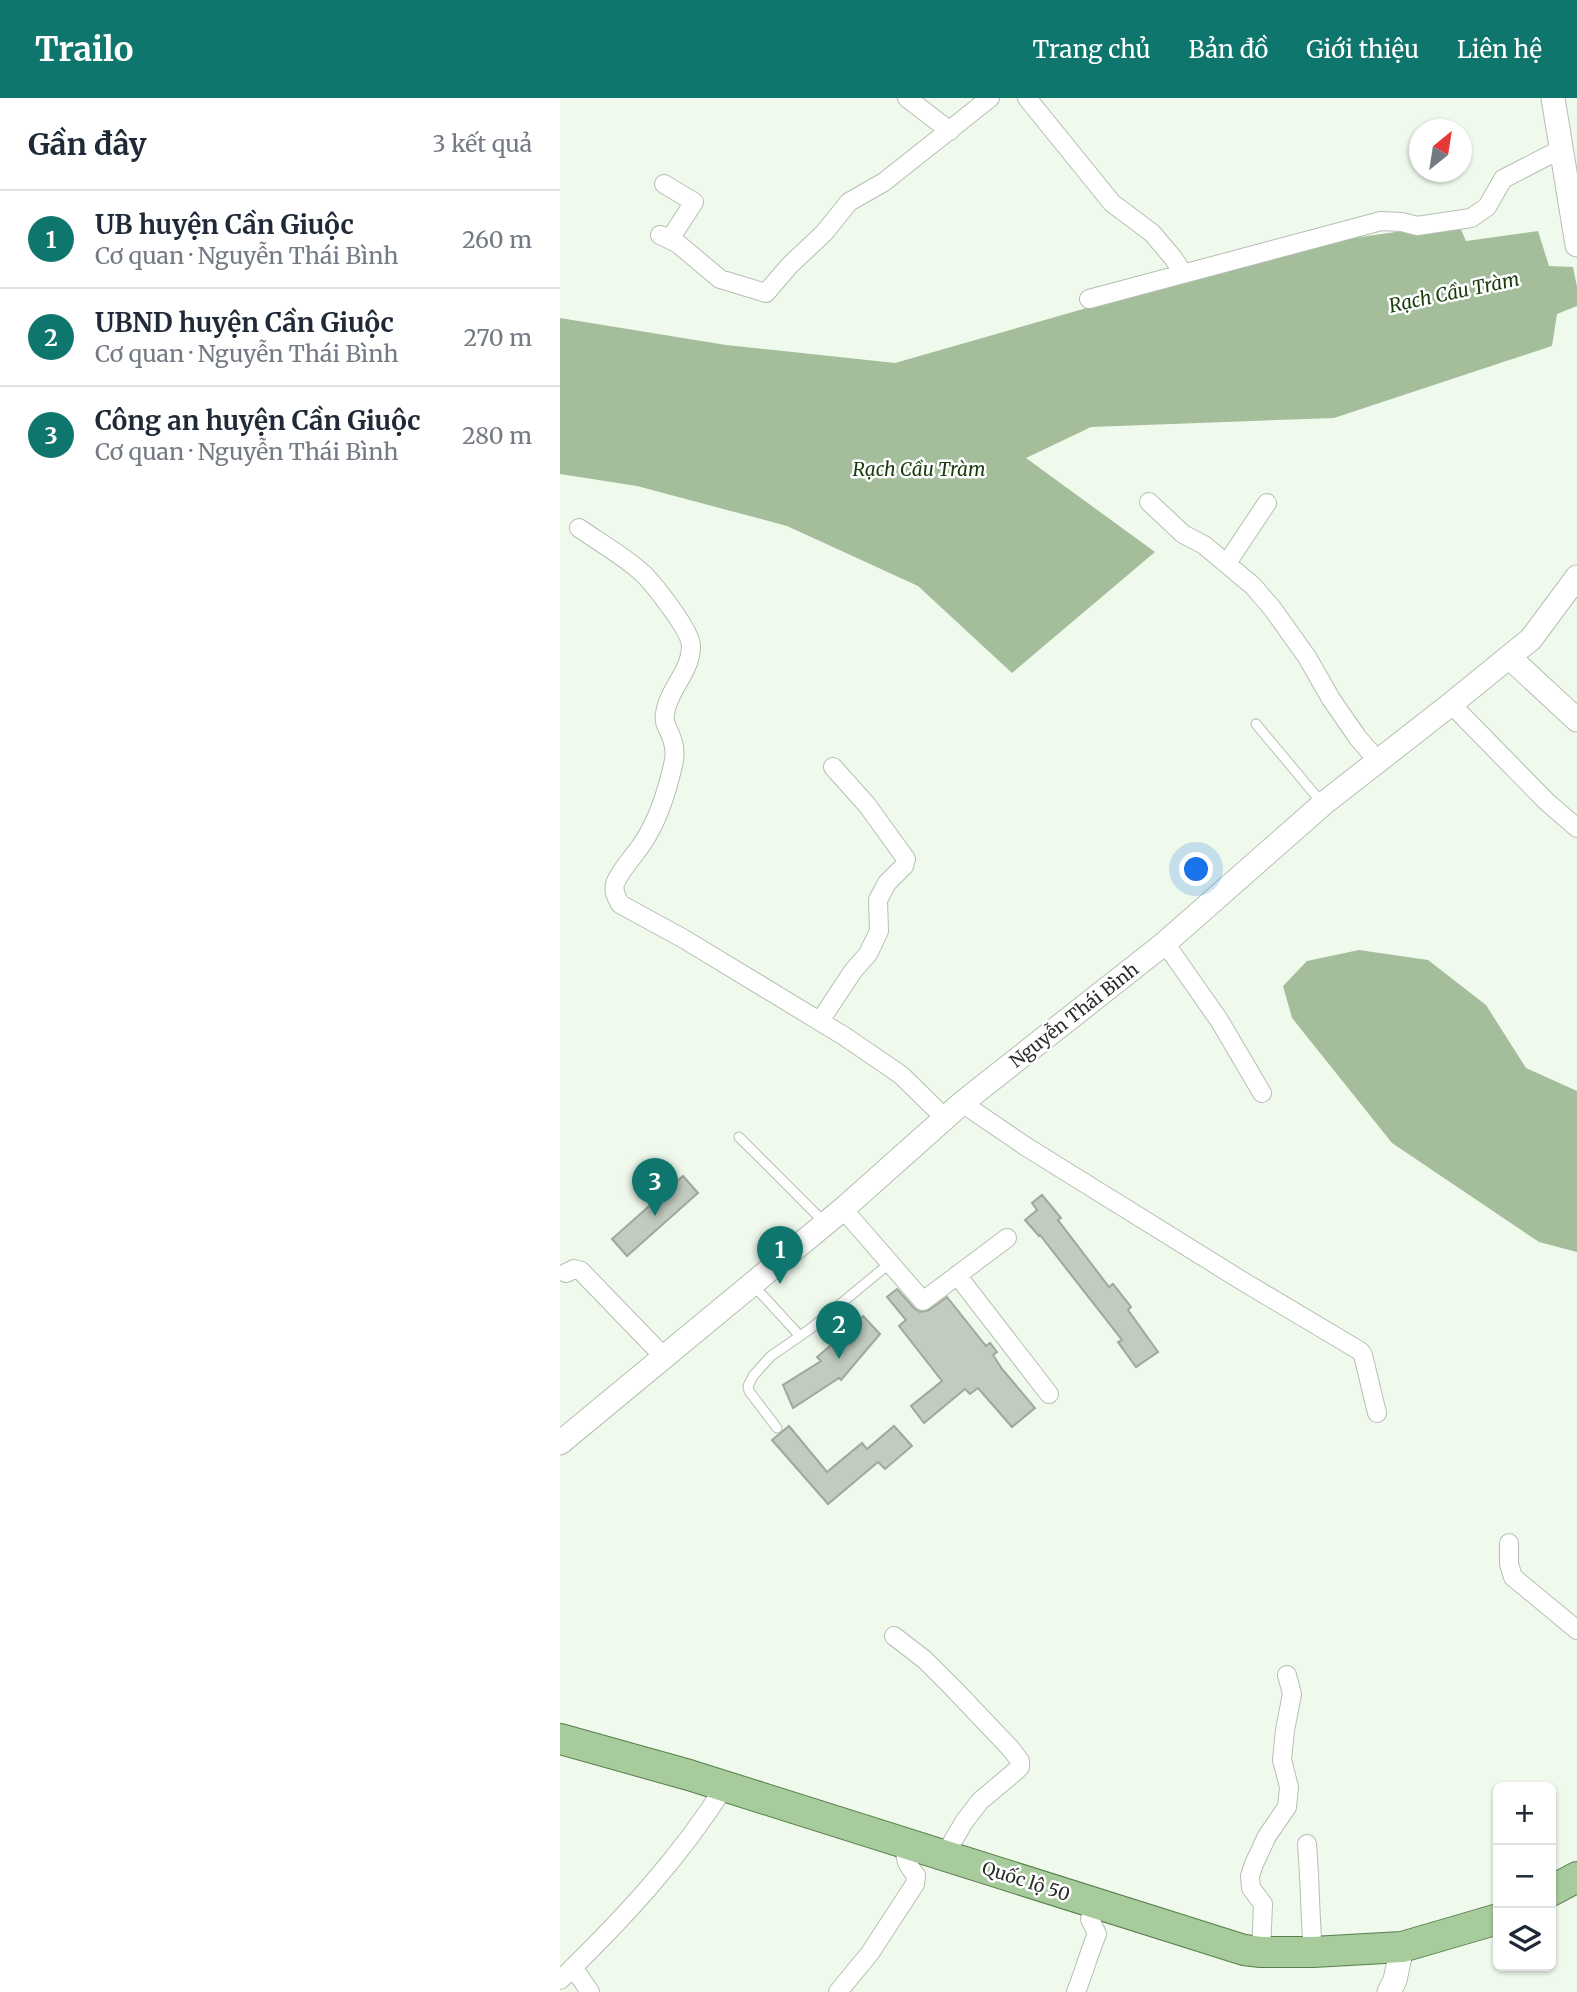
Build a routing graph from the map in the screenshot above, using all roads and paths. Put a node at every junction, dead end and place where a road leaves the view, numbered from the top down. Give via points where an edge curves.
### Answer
1 (907, 98) edge
2 (990, 98) edge
3 (1027, 98) edge
4 (1553, 98) edge
5 (950, 131) junction
6 (1563, 148) junction
7 (664, 184) dead end
8 (1575, 239) edge
9 (1183, 274) junction
10 (1089, 299) dead end
11 (1149, 502) dead end
12 (1267, 503) dead end
13 (579, 528) dead end
14 (1227, 563) junction
15 (1577, 578) edge
16 (1509, 657) junction
17 (1451, 704) junction
18 (1577, 720) edge
19 (1256, 724) dead end
20 (1378, 761) junction
21 (833, 767) dead end
22 (1323, 804) junction
23 (1577, 828) edge
24 (1165, 943) junction
25 (820, 1021) junction
26 (1262, 1093) dead end
27 (954, 1111) junction
28 (739, 1137) dead end
29 (844, 1209) junction
30 (825, 1224) junction
31 (1007, 1238) dead end
32 (890, 1263) junction
33 (566, 1273) dead end
34 (957, 1275) junction
35 (753, 1284) junction
36 (800, 1336) junction
37 (665, 1358) junction
38 (1049, 1394) dead end
39 (1377, 1413) dead end
40 (777, 1428) dead end
41 (560, 1443) edge
42 (1509, 1544) dead end
43 (1577, 1630) edge
44 (894, 1636) dead end
45 (1287, 1675) dead end
46 (560, 1739) edge
47 (725, 1786) junction
48 (906, 1844) junction
49 (1307, 1844) dead end
50 (944, 1856) junction
51 (1577, 1877) edge
52 (1556, 1888) edge
53 (1094, 1903) junction
54 (1493, 1920) edge
55 (1402, 1947) junction
56 (1262, 1952) junction
57 (1313, 1952) junction
58 (567, 1973) edge
59 (590, 1992) edge
60 (838, 1992) edge
61 (1076, 1992) edge
62 (1389, 1992) edge

1 - 5 street
2 - 5 street
3 - 9 street via 1112,203 1152,233
4 - 6 street
5 - 7 street via 884,182 849,202 766,293 720,279 665,237 694,202
6 - 8 street
6 - 9 street via 1503,179 1487,207 1471,218 1417,226 1381,221
9 - 10 street
11 - 14 street via 1182,534
12 - 14 street
13 - 25 street via 642,572 673,610 691,643 688,662 671,692 664,718 674,744 667,786 644,842 615,883 615,895 620,904
14 - 20 street via 1272,608
15 - 16 street, Nguyễn Thái Bình via 1531,639
16 - 17 street, Nguyễn Thái Bình
16 - 18 street
17 - 20 street, Nguyễn Thái Bình
17 - 23 street
19 - 22 lane
20 - 22 street, Nguyễn Thái Bình
21 - 25 street via 906,859 878,900 879,931 868,954
22 - 24 street, Nguyễn Thái Bình
24 - 26 street via 1219,1020
24 - 27 street, Nguyễn Thái Bình
25 - 27 street
27 - 29 street, Nguyễn Thái Bình
27 - 39 street via 1025,1146 1360,1350
28 - 30 lane
29 - 30 street, Nguyễn Thái Bình
29 - 32 street
30 - 35 street, Nguyễn Thái Bình
31 - 34 street
32 - 34 street via 923,1301
32 - 36 lane
33 - 37 street via 574,1269 590,1278
34 - 38 street
35 - 36 lane
35 - 37 street, Nguyễn Thái Bình
36 - 40 lane via 771,1356 748,1386
37 - 41 street, Nguyễn Thái Bình
42 - 43 street via 1513,1577
44 - 50 street via 953,1688 1020,1762 1017,1770 980,1801
45 - 56 street via 1292,1695 1282,1760 1289,1787 1287,1807 1267,1836 1250,1876 1251,1888 1263,1904
46 - 47 main road, Quốc lộ 50
47 - 48 main road, Quốc lộ 50
47 - 58 street via 654,1884
48 - 50 main road, Quốc lộ 50
48 - 60 street via 904,1856 916,1875 915,1884
49 - 57 street
50 - 53 main road, Quốc lộ 50
51 - 52 main road
53 - 56 main road, Quốc lộ 50
53 - 61 street via 1090,1919 1097,1934
54 - 55 main road, Quốc lộ 50
55 - 57 main road, Quốc lộ 50
55 - 62 street
56 - 57 main road, Quốc lộ 50
58 - 59 street

